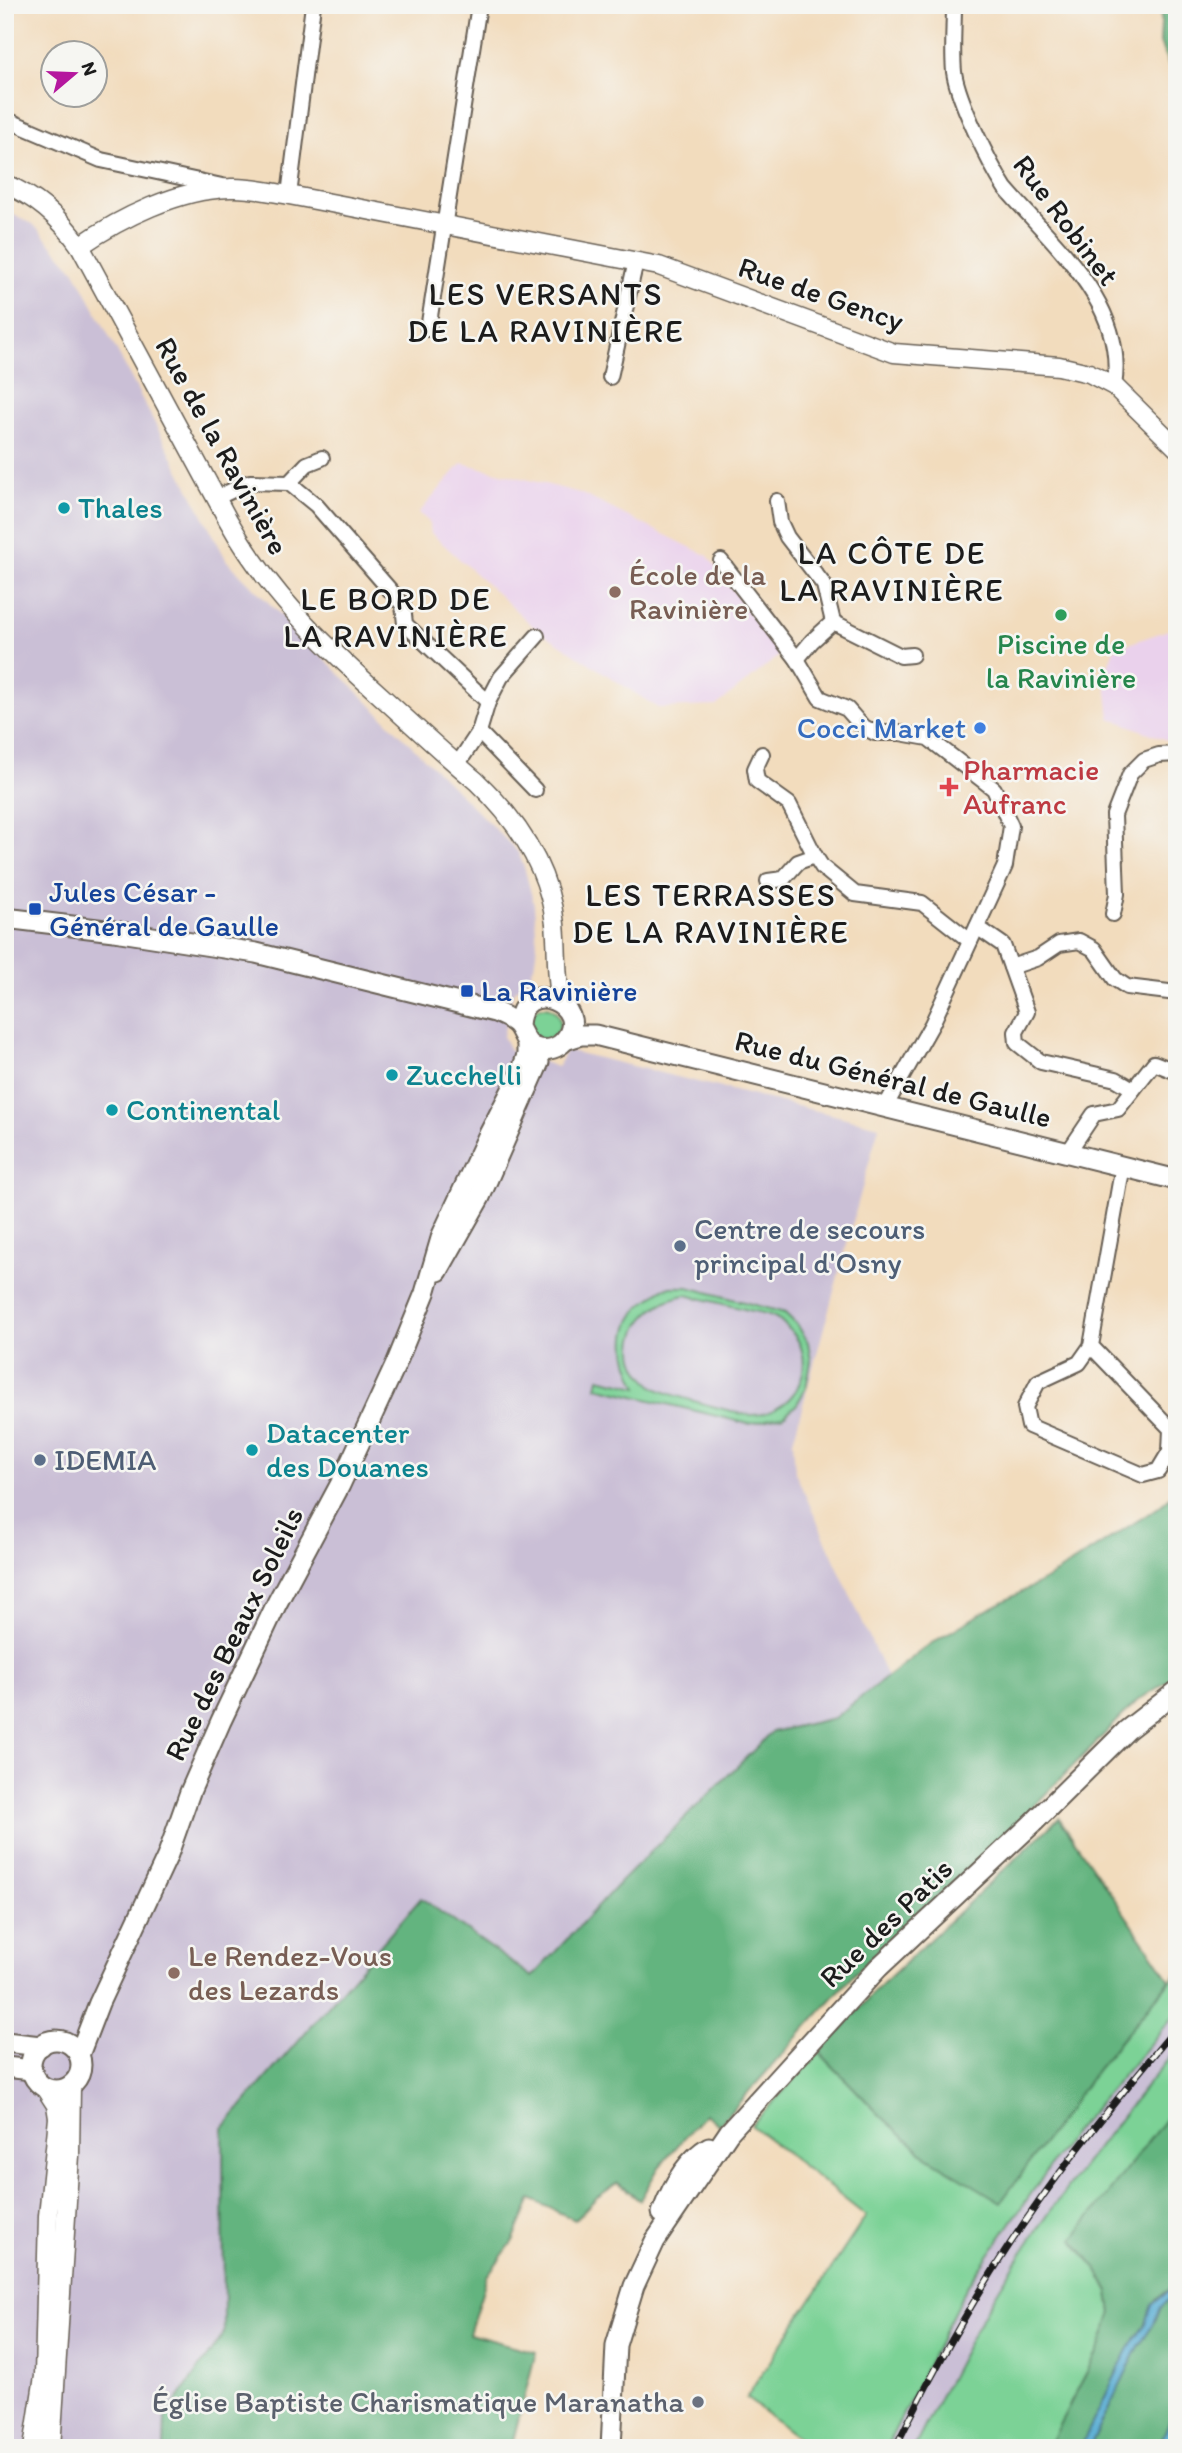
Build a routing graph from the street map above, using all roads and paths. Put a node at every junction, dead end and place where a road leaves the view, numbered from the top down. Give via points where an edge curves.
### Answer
1 (313, 5) edge
2 (479, 5) edge
3 (954, 5) edge
4 (5, 119) edge
5 (169, 175) junction
6 (5, 184) edge
7 (230, 188) junction
8 (289, 195) junction
9 (167, 202) junction
10 (443, 224) junction
11 (80, 246) junction
12 (636, 261) junction
13 (428, 329) dead end
14 (610, 377) dead end
15 (1114, 386) junction
16 (1177, 448) edge
17 (322, 458) dead end
18 (289, 483) junction
19 (215, 498) junction
20 (777, 500) dead end
21 (721, 561) dead end
22 (833, 622) junction
23 (537, 636) dead end
24 (912, 655) dead end
25 (797, 659) junction
26 (488, 702) junction
27 (479, 732) junction
28 (762, 754) dead end
29 (1177, 754) edge
30 (457, 765) junction
31 (535, 790) dead end
32 (815, 856) junction
33 (768, 881) dead end
34 (1113, 914) dead end
35 (5, 918) edge
36 (977, 927) junction
37 (970, 941) junction
38 (557, 964) junction
39 (1011, 967) junction
40 (1177, 993) edge
41 (566, 1011) junction
42 (526, 1020) junction
43 (595, 1035) junction
44 (565, 1040) junction
45 (547, 1049) junction
46 (1177, 1072) edge
47 (1133, 1088) junction
48 (885, 1107) junction
49 (1067, 1154) junction
50 (1123, 1166) junction
51 (1177, 1180) edge
52 (425, 1293) junction
53 (1091, 1346) junction
54 (1177, 1678) edge
55 (1177, 1691) edge
56 (1092, 1764) junction
57 (99, 2003) junction
58 (5, 2042) edge
59 (49, 2043) junction
60 (79, 2055) junction
61 (5, 2067) edge
62 (32, 2070) junction
63 (71, 2086) junction
64 (46, 2088) junction
65 (33, 2448) edge
66 (51, 2448) edge
67 (611, 2448) edge

1 - 8 street
2 - 10 street
3 - 15 street, Rue Robinet via 954,70 962,98 1004,188 1078,272 1097,302 1115,344
4 - 5 street, Rue de Gency via 101,160
5 - 7 street, Rue de Gency
5 - 9 street
6 - 11 street, Rue de la Ravinière via 42,205
7 - 8 street, Rue de Gency
7 - 9 street, Rue de Gency
8 - 10 street, Rue de Gency
9 - 11 street, Rue de Gency via 126,218
10 - 12 street, Rue de Gency
10 - 13 street
11 - 19 street, Rue de la Ravinière
12 - 14 street
12 - 15 street, Rue de Gency via 894,353 1059,366 1089,373
15 - 16 street, Rue de Gency
17 - 18 street via 307,464
18 - 19 street via 250,482
18 - 26 street via 316,505 403,606 405,624
19 - 30 street, Rue de la Ravinière via 251,559 299,619
20 - 22 street via 787,537 824,585
21 - 25 street
22 - 24 street via 901,656
22 - 25 street
23 - 26 street via 501,677
25 - 36 street via 820,698 847,709 862,726 875,733 928,738 994,789 1011,826 1005,866
26 - 27 street
27 - 30 street
27 - 31 street
28 - 32 street via 755,769 757,781 789,804
29 - 34 street via 1144,760 1130,774 1114,815 1117,894
30 - 38 street, Rue de la Ravinière via 499,804 530,846 552,908
32 - 33 street via 798,862 783,879
32 - 37 street via 821,867 855,894 922,903
35 - 42 main road via 256,953
36 - 37 street
36 - 39 street via 1003,945
37 - 48 street via 932,1024
38 - 41 street, Rue de la Ravinière
38 - 42 street
39 - 40 street via 1038,958 1059,944 1079,941 1094,949 1115,979 1127,987
39 - 47 street via 1027,1012 1016,1032 1017,1043 1041,1062 1116,1079
41 - 42 main road via 552,999
41 - 43 main road
41 - 44 main road via 570,1029
42 - 45 main road via 536,1048
42 - 52 main road, Rue des Beaux Soleils via 527,1055 522,1070 442,1235
43 - 44 main road
43 - 48 main road, Rue du Général de Gaulle
44 - 45 main road
45 - 52 main road, Rue des Beaux Soleils via 480,1197
46 - 47 street via 1154,1063
47 - 49 street via 1118,1109 1094,1114
48 - 49 main road, Rue du Général de Gaulle
49 - 50 main road, Rue du Général de Gaulle
50 - 51 main road, Rue du Général de Gaulle
50 - 53 street
52 - 57 main road, Rue des Beaux Soleils via 340,1485 221,1721 163,1868
53 - 53 street via 1171,1429 1170,1451 1158,1471 1143,1475 1029,1426 1025,1407 1038,1382 1079,1363
54 - 56 main road, Rue des Patis via 1120,1722
55 - 56 main road, Rue des Patis via 1139,1719
56 - 67 main road, Rue des Patis via 878,1968 729,2132 655,2241 634,2286 616,2345
57 - 59 main road, Rue des Beaux Soleils via 76,2028
57 - 60 main road, Rue des Beaux Soleils
58 - 59 main road
59 - 60 main road via 68,2043
59 - 62 main road via 34,2055
60 - 63 main road via 80,2073
61 - 62 main road
62 - 64 main road
63 - 64 main road
63 - 66 street
64 - 65 street via 58,2118 48,2216 44,2376

